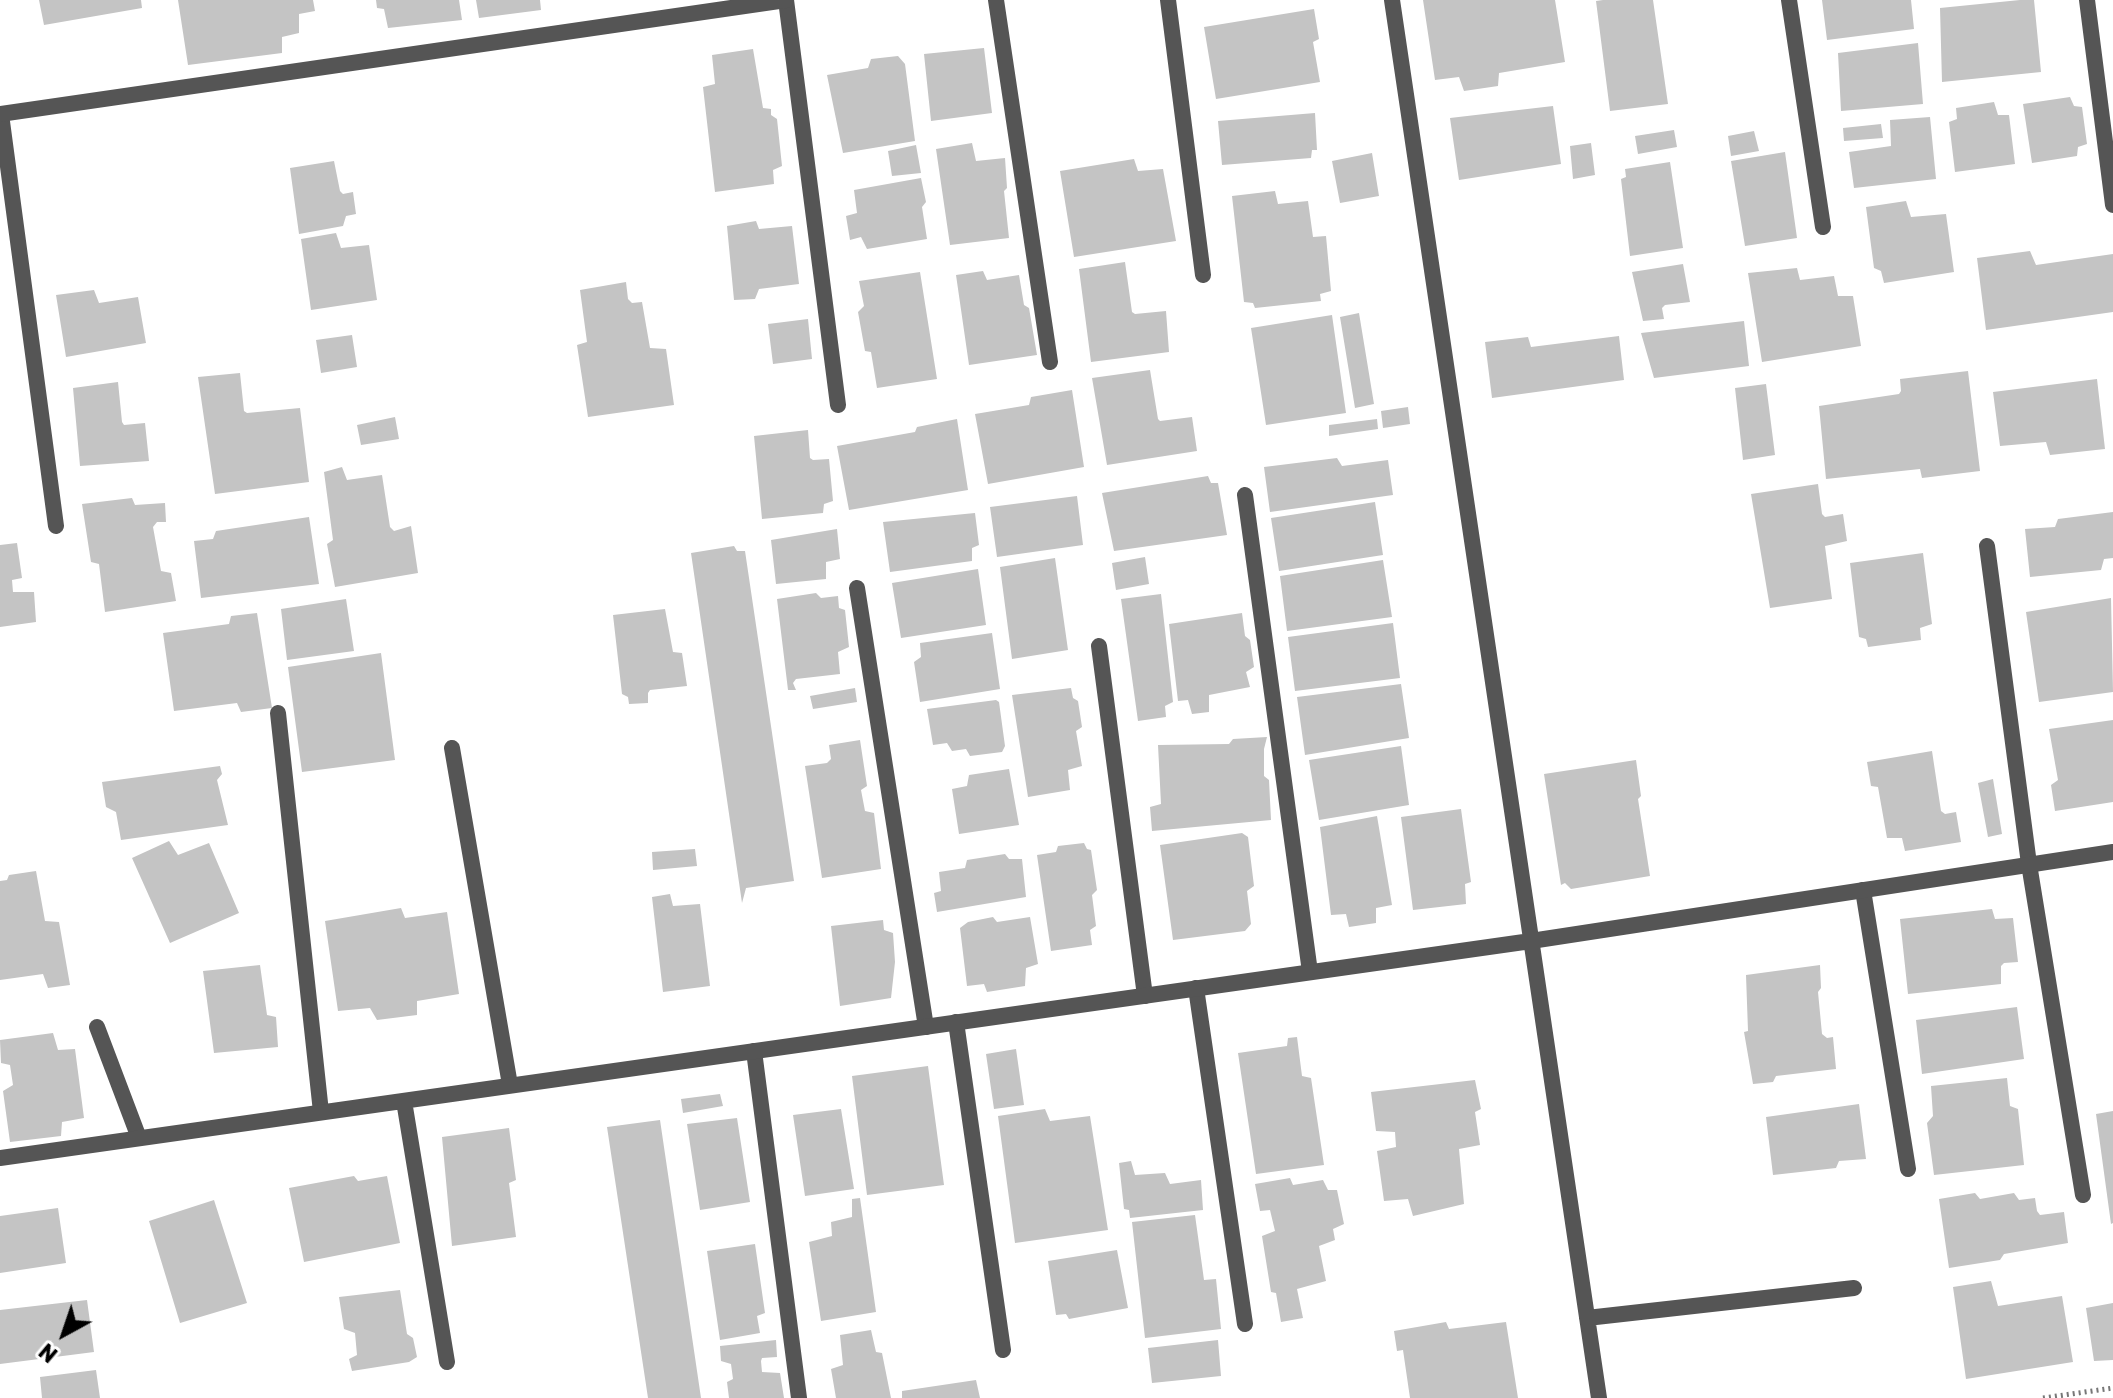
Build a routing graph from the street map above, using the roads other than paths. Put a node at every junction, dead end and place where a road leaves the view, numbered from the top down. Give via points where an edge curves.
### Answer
1 (786, 0) edge
2 (996, 0) edge
3 (1168, 0) edge
4 (1392, 0) edge
5 (1789, 0) edge
6 (2087, 0) edge
7 (0, 114) edge
8 (2113, 205) edge
9 (1823, 227) dead end
10 (1203, 275) dead end
11 (1050, 362) dead end
12 (838, 405) dead end
13 (1245, 495) dead end
14 (56, 526) dead end
15 (1987, 546) dead end
16 (857, 588) dead end
17 (1099, 646) dead end
18 (278, 713) dead end
19 (452, 748) dead end
20 (2113, 852) edge
21 (2029, 864) junction
22 (1863, 890) junction
23 (1531, 941) junction
24 (1310, 972) junction
25 (1196, 988) junction
26 (1145, 996) junction
27 (956, 1022) junction
28 (97, 1027) dead end
29 (926, 1027) junction
30 (754, 1051) junction
31 (510, 1085) junction
32 (404, 1101) junction
33 (321, 1112) junction
34 (139, 1138) junction
35 (0, 1158) edge
36 (1908, 1169) dead end
37 (2083, 1195) dead end
38 (1854, 1288) dead end
39 (1587, 1318) junction
40 (1245, 1324) dead end
41 (1003, 1350) dead end
42 (447, 1362) dead end
43 (799, 1398) edge
44 (1599, 1398) edge

1 - 7 street
1 - 12 street
2 - 11 street
3 - 10 street
4 - 23 street
5 - 9 street
6 - 8 street
7 - 14 street
13 - 24 street
15 - 21 street
16 - 29 street
17 - 26 street
18 - 33 street
19 - 31 street
20 - 21 street
21 - 22 street
21 - 37 street
22 - 23 street
22 - 36 street
23 - 24 street
23 - 39 street
24 - 25 street
25 - 26 street
25 - 40 street
26 - 27 street
27 - 29 street
27 - 41 street
28 - 34 street
29 - 30 street
30 - 31 street
30 - 43 street
31 - 32 street
32 - 33 street
32 - 42 street
33 - 34 street
34 - 35 street
38 - 39 street
39 - 44 street

